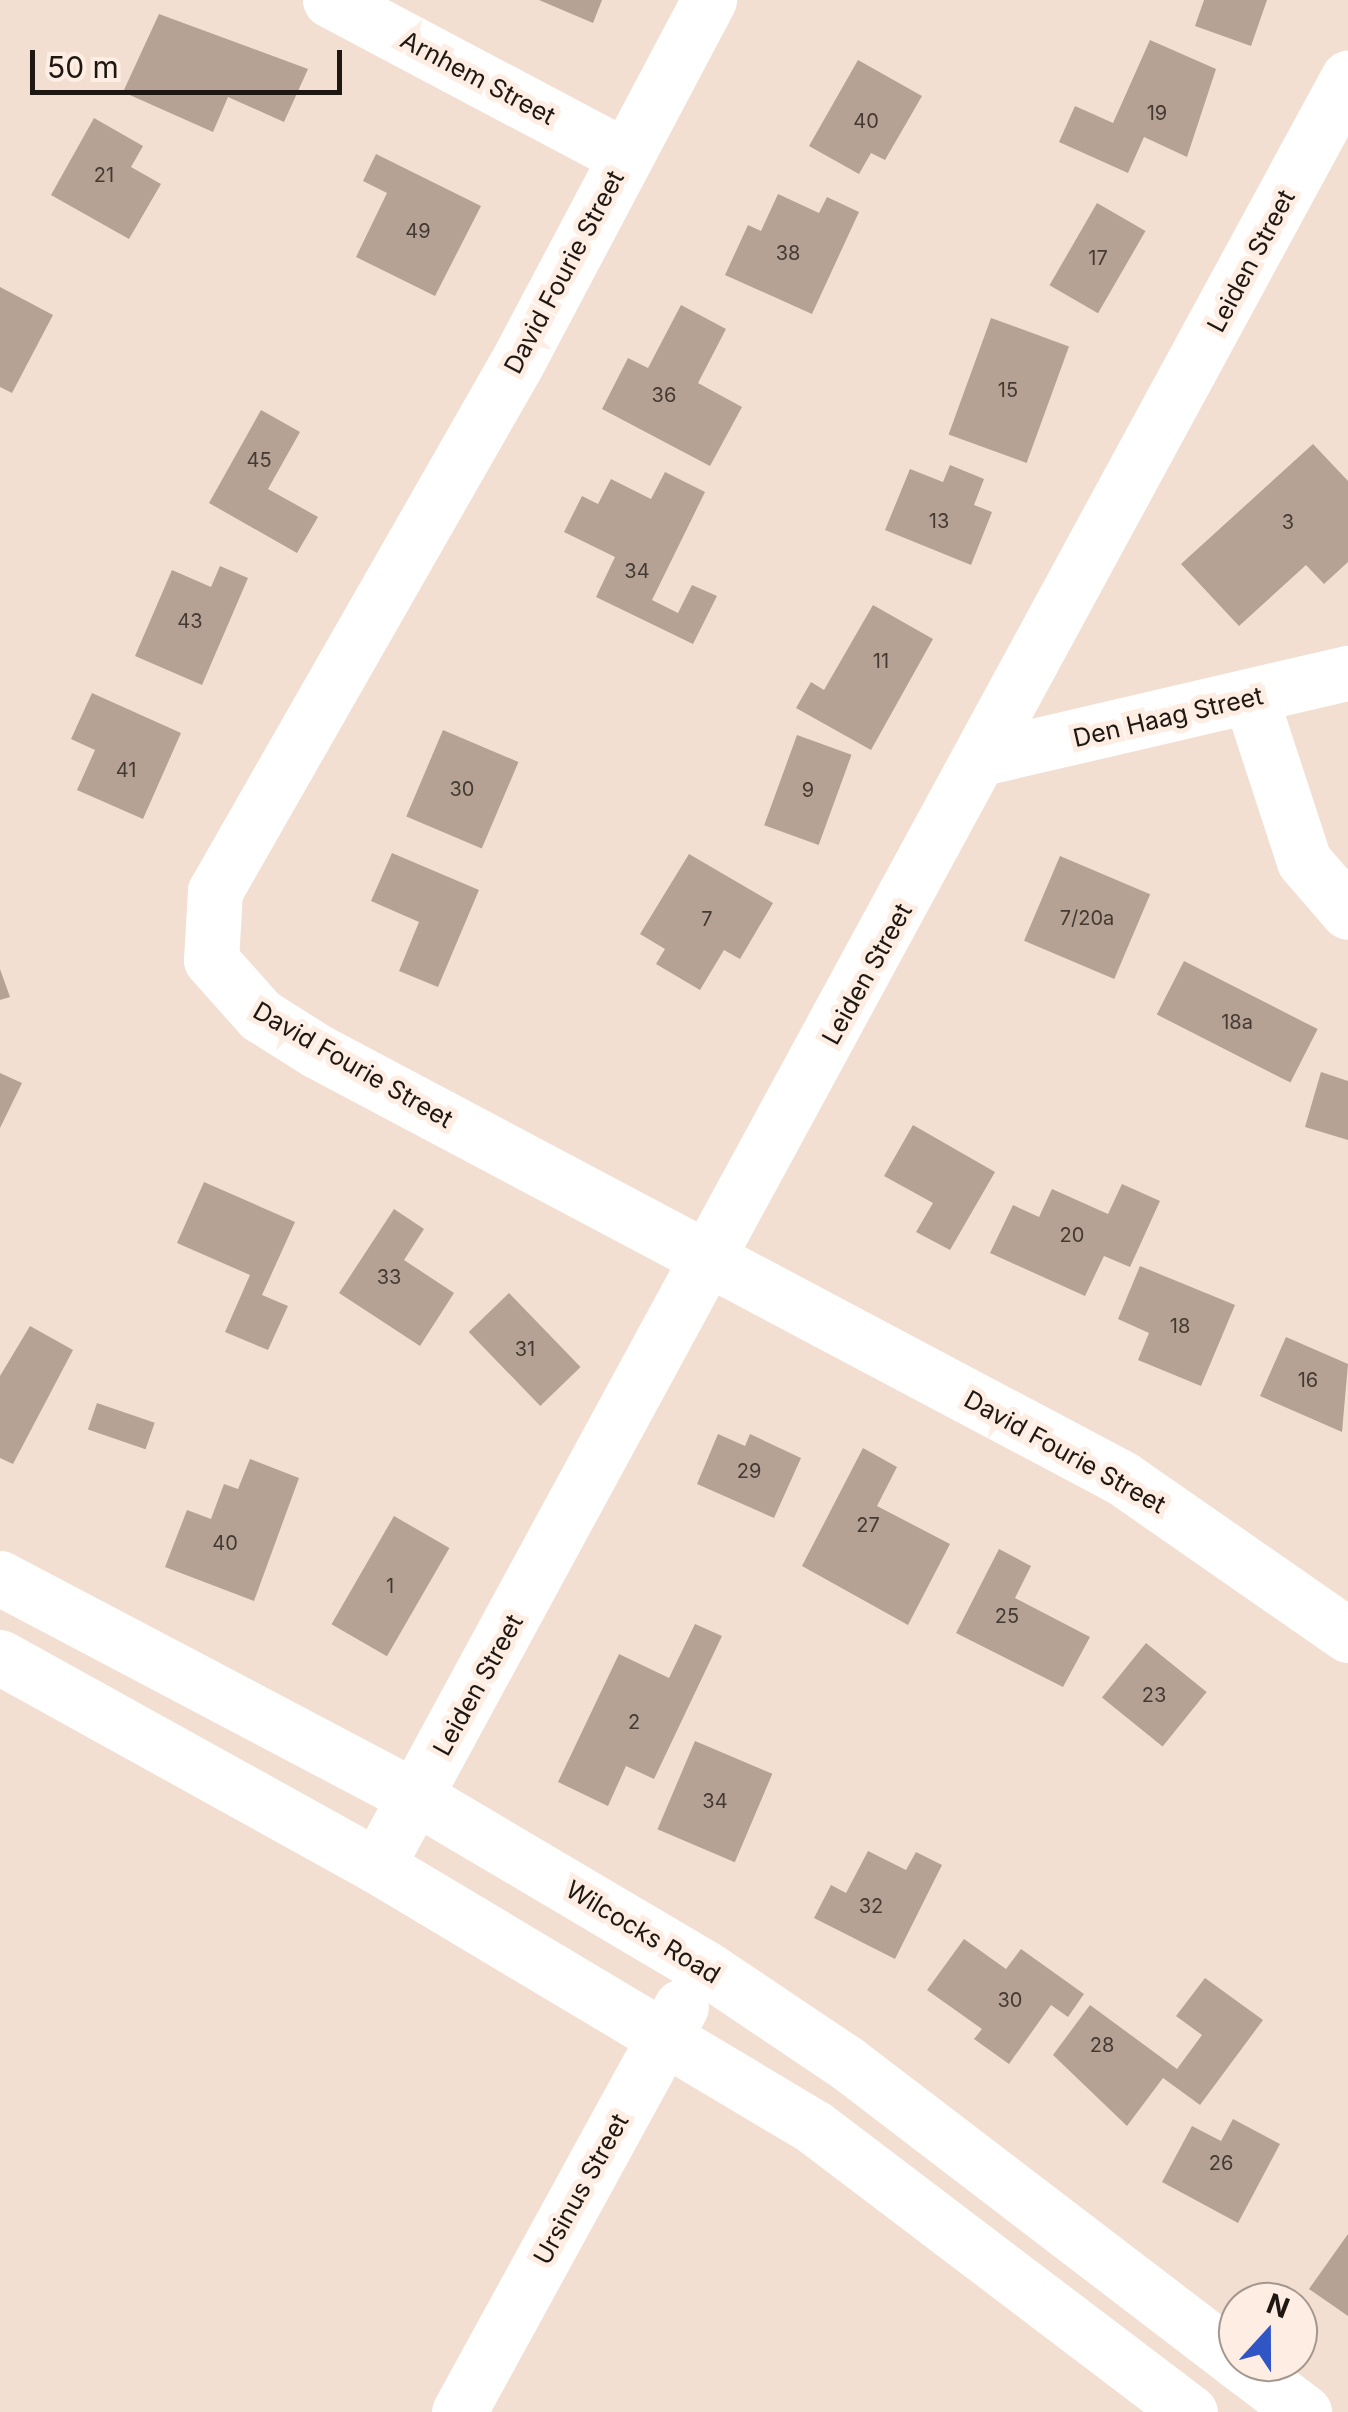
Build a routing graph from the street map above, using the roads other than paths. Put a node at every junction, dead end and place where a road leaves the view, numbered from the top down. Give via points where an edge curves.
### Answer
1 (330, 0) edge
2 (709, 0) edge
3 (1348, 78) edge
4 (626, 157) junction
5 (1348, 673) edge
6 (1250, 699) junction
7 (986, 757) junction
8 (1348, 912) edge
9 (707, 1263) junction
10 (0, 1580) edge
11 (1348, 1635) edge
12 (0, 1658) edge
13 (416, 1797) junction
14 (377, 1866) junction
15 (704, 1966) junction
16 (665, 2037) junction
17 (1218, 2347) edge
18 (1264, 2382) edge
19 (459, 2412) edge
20 (1190, 2412) edge
21 (1304, 2412) edge

1 - 4 street, Arnhem Street
2 - 4 street, David Fourie Street
3 - 7 street, Leiden Street
4 - 9 street, David Fourie Street via 215,891 208,923 212,960 260,1016
5 - 6 street, Den Haag Street
6 - 7 street, Den Haag Street
6 - 8 street via 1304,861
7 - 9 street, Leiden Street
9 - 11 street, David Fourie Street via 1122,1478
9 - 13 street, Leiden Street
10 - 13 street, Wilcocks Road
12 - 14 street
13 - 14 street, Leiden Street
13 - 15 street, Wilcocks Road
14 - 16 street
15 - 16 street, Ursinus Street
15 - 17 street, Wilcocks Road via 847,2063
16 - 19 street, Ursinus Street
16 - 20 street via 814,2127
18 - 21 street, Wilcocks Road

